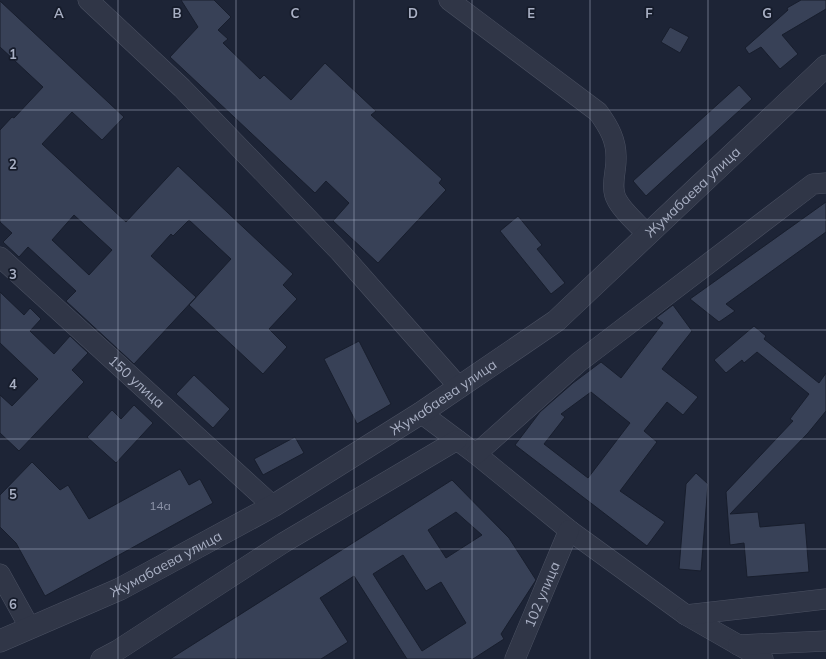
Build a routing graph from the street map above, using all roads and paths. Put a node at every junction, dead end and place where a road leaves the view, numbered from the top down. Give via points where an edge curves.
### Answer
1 (88, 0) edge
2 (449, 0) edge
3 (826, 66) edge
4 (826, 183) edge
5 (648, 235) junction
6 (0, 257) edge
7 (459, 387) junction
8 (421, 413) junction
9 (457, 440) junction
10 (476, 454) junction
11 (273, 506) junction
12 (569, 530) junction
13 (0, 574) edge
14 (826, 599) edge
15 (686, 615) junction
16 (30, 628) junction
17 (0, 641) edge
18 (826, 641) edge
19 (738, 644) junction
20 (101, 659) edge
21 (515, 659) edge
22 (762, 659) edge

1 - 7 street via 182,88 329,241
2 - 5 street via 598,112 610,128 615,144 613,187 617,200
3 - 5 street, Жумабаева улица
4 - 10 street via 813,184 579,362
5 - 7 street, Жумабаева улица via 556,321
6 - 11 street, 150 улица
7 - 8 street, Жумабаева улица
8 - 9 street
8 - 11 street, Жумабаева улица
9 - 10 street
9 - 20 street via 284,543
10 - 12 street
11 - 16 street, Жумабаева улица via 120,589
12 - 15 street
12 - 21 street, 102 улица
13 - 16 street
14 - 15 street
15 - 19 street
16 - 17 street, Жумабаева улица
18 - 19 street
19 - 22 street

